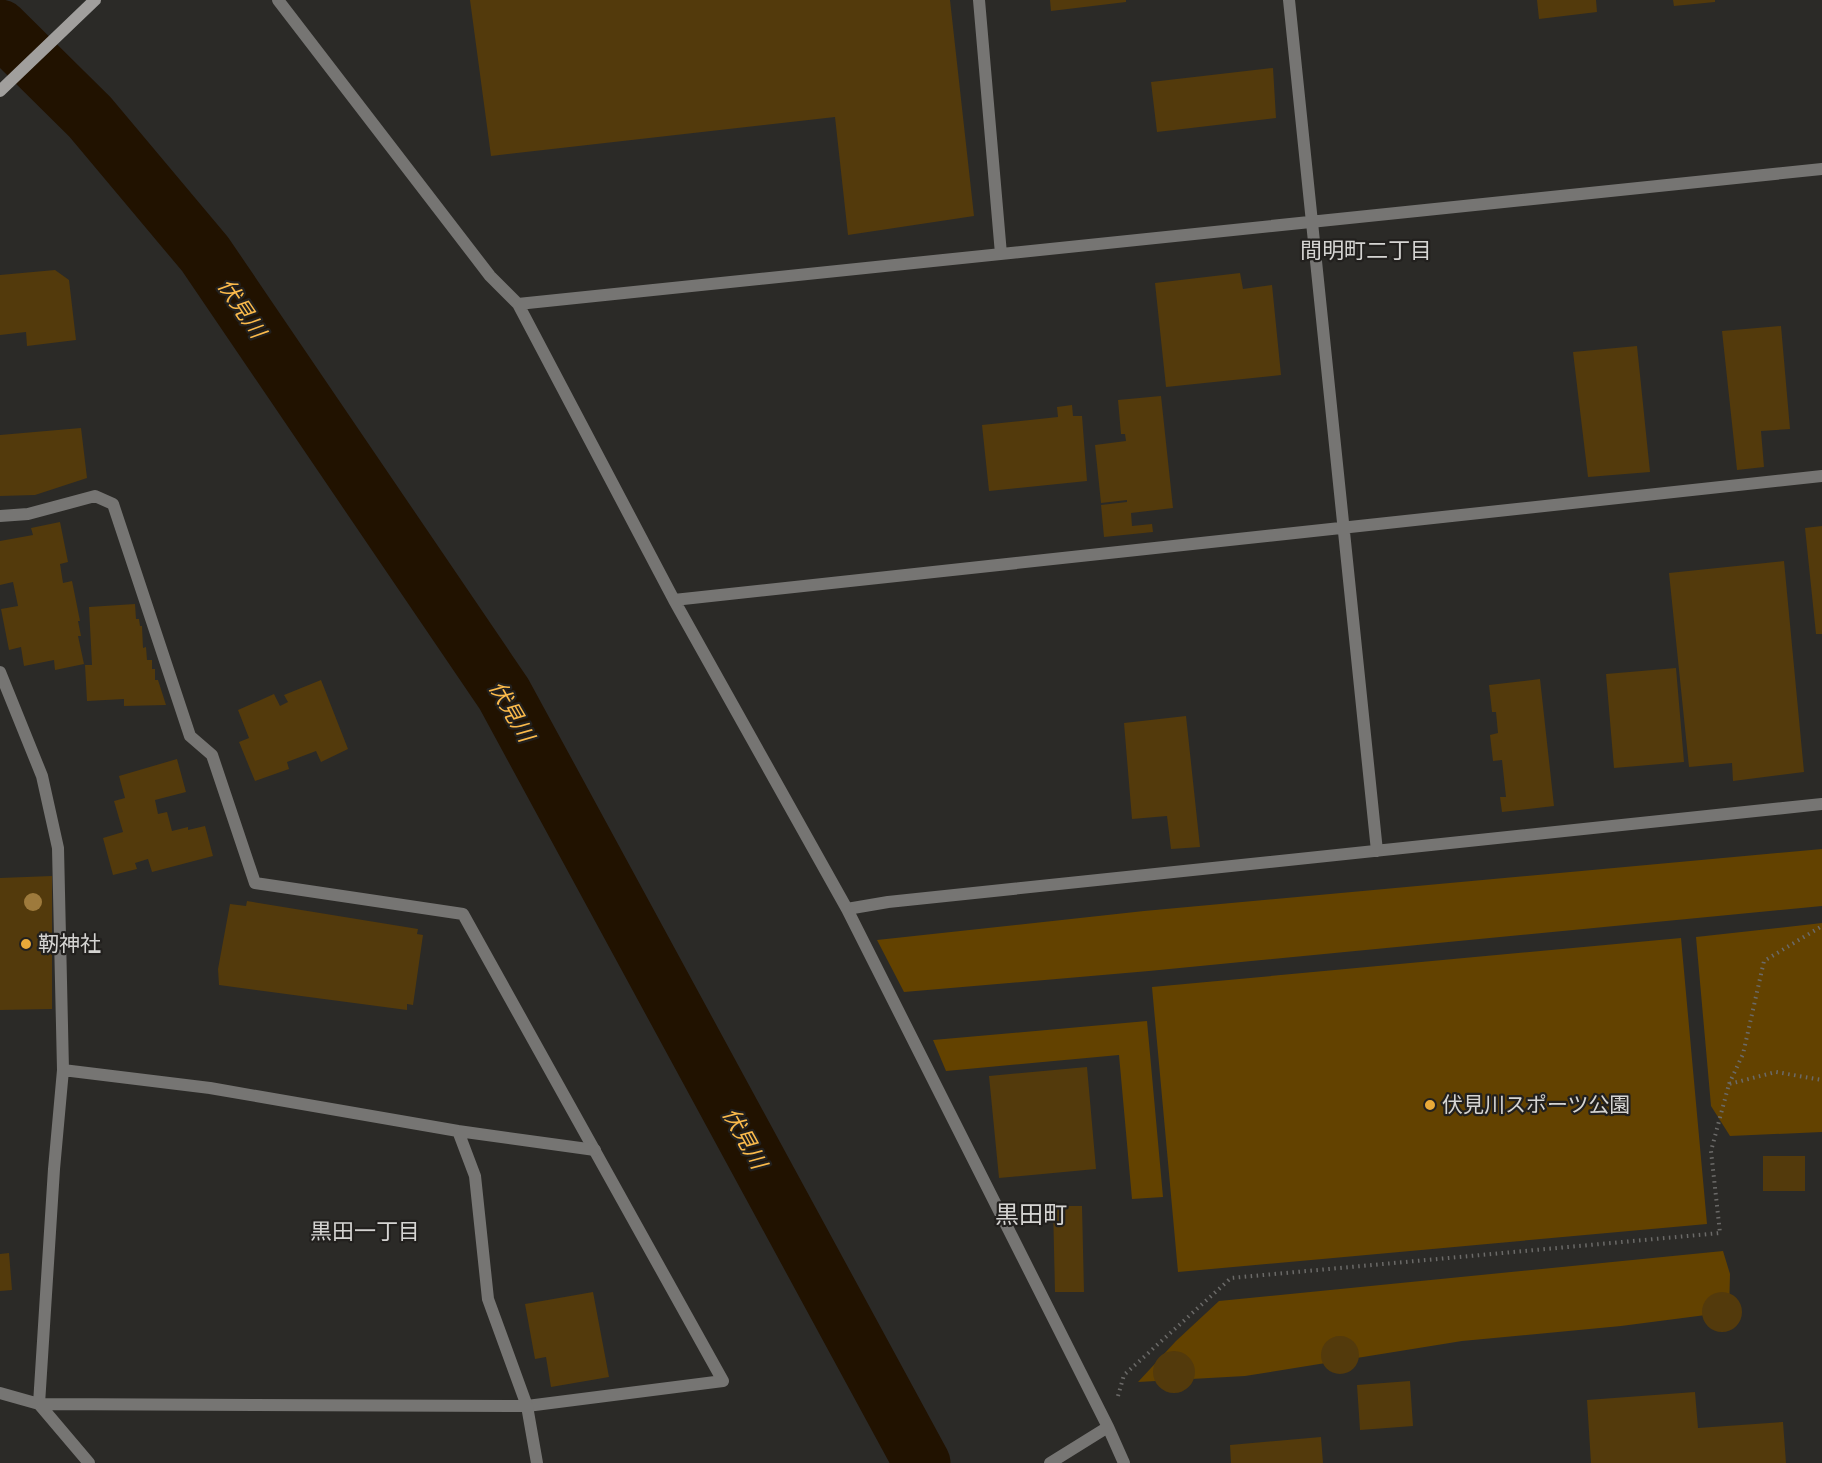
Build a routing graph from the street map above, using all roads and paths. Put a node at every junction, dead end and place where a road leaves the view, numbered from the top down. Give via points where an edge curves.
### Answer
1 (95, 0) edge
2 (278, 0) edge
3 (979, 0) edge
4 (1290, 0) edge
5 (0, 91) edge
6 (1822, 169) edge
7 (1312, 222) junction
8 (1001, 254) junction
9 (518, 304) junction
10 (1822, 476) edge
11 (0, 516) edge
12 (1344, 528) junction
13 (674, 600) junction
14 (0, 672) edge
15 (1822, 804) edge
16 (1377, 851) junction
17 (847, 909) junction
18 (1822, 926) edge
19 (63, 1070) junction
20 (1822, 1080) edge
21 (1729, 1083) junction
22 (458, 1131) junction
23 (595, 1150) junction
24 (0, 1393) edge
25 (39, 1404) junction
26 (526, 1406) junction
27 (1108, 1427) junction
28 (89, 1463) edge
29 (537, 1463) edge
30 (1050, 1463) edge
31 (1124, 1463) edge

1 - 5 street
2 - 9 street via 490,276
3 - 8 street
4 - 7 street
6 - 7 street
7 - 8 street
7 - 12 street
8 - 9 street
9 - 13 street
10 - 12 street
11 - 23 street via 28,514 95,495 113,504 190,736 212,755 255,883 463,914
12 - 13 street
12 - 16 street
13 - 17 street
14 - 19 street via 42,777 58,848
15 - 16 street
16 - 17 street
17 - 27 street
18 - 21 path via 1764,961 1743,1054
19 - 22 street via 210,1088
19 - 25 street
20 - 21 path via 1776,1072
21 - 27 path via 1711,1152 1720,1233 1231,1278 1124,1375
22 - 23 street
22 - 26 street via 475,1176 488,1299
23 - 26 street via 723,1381
24 - 25 street
25 - 26 street
25 - 28 street
26 - 29 street
27 - 30 street
27 - 31 street

